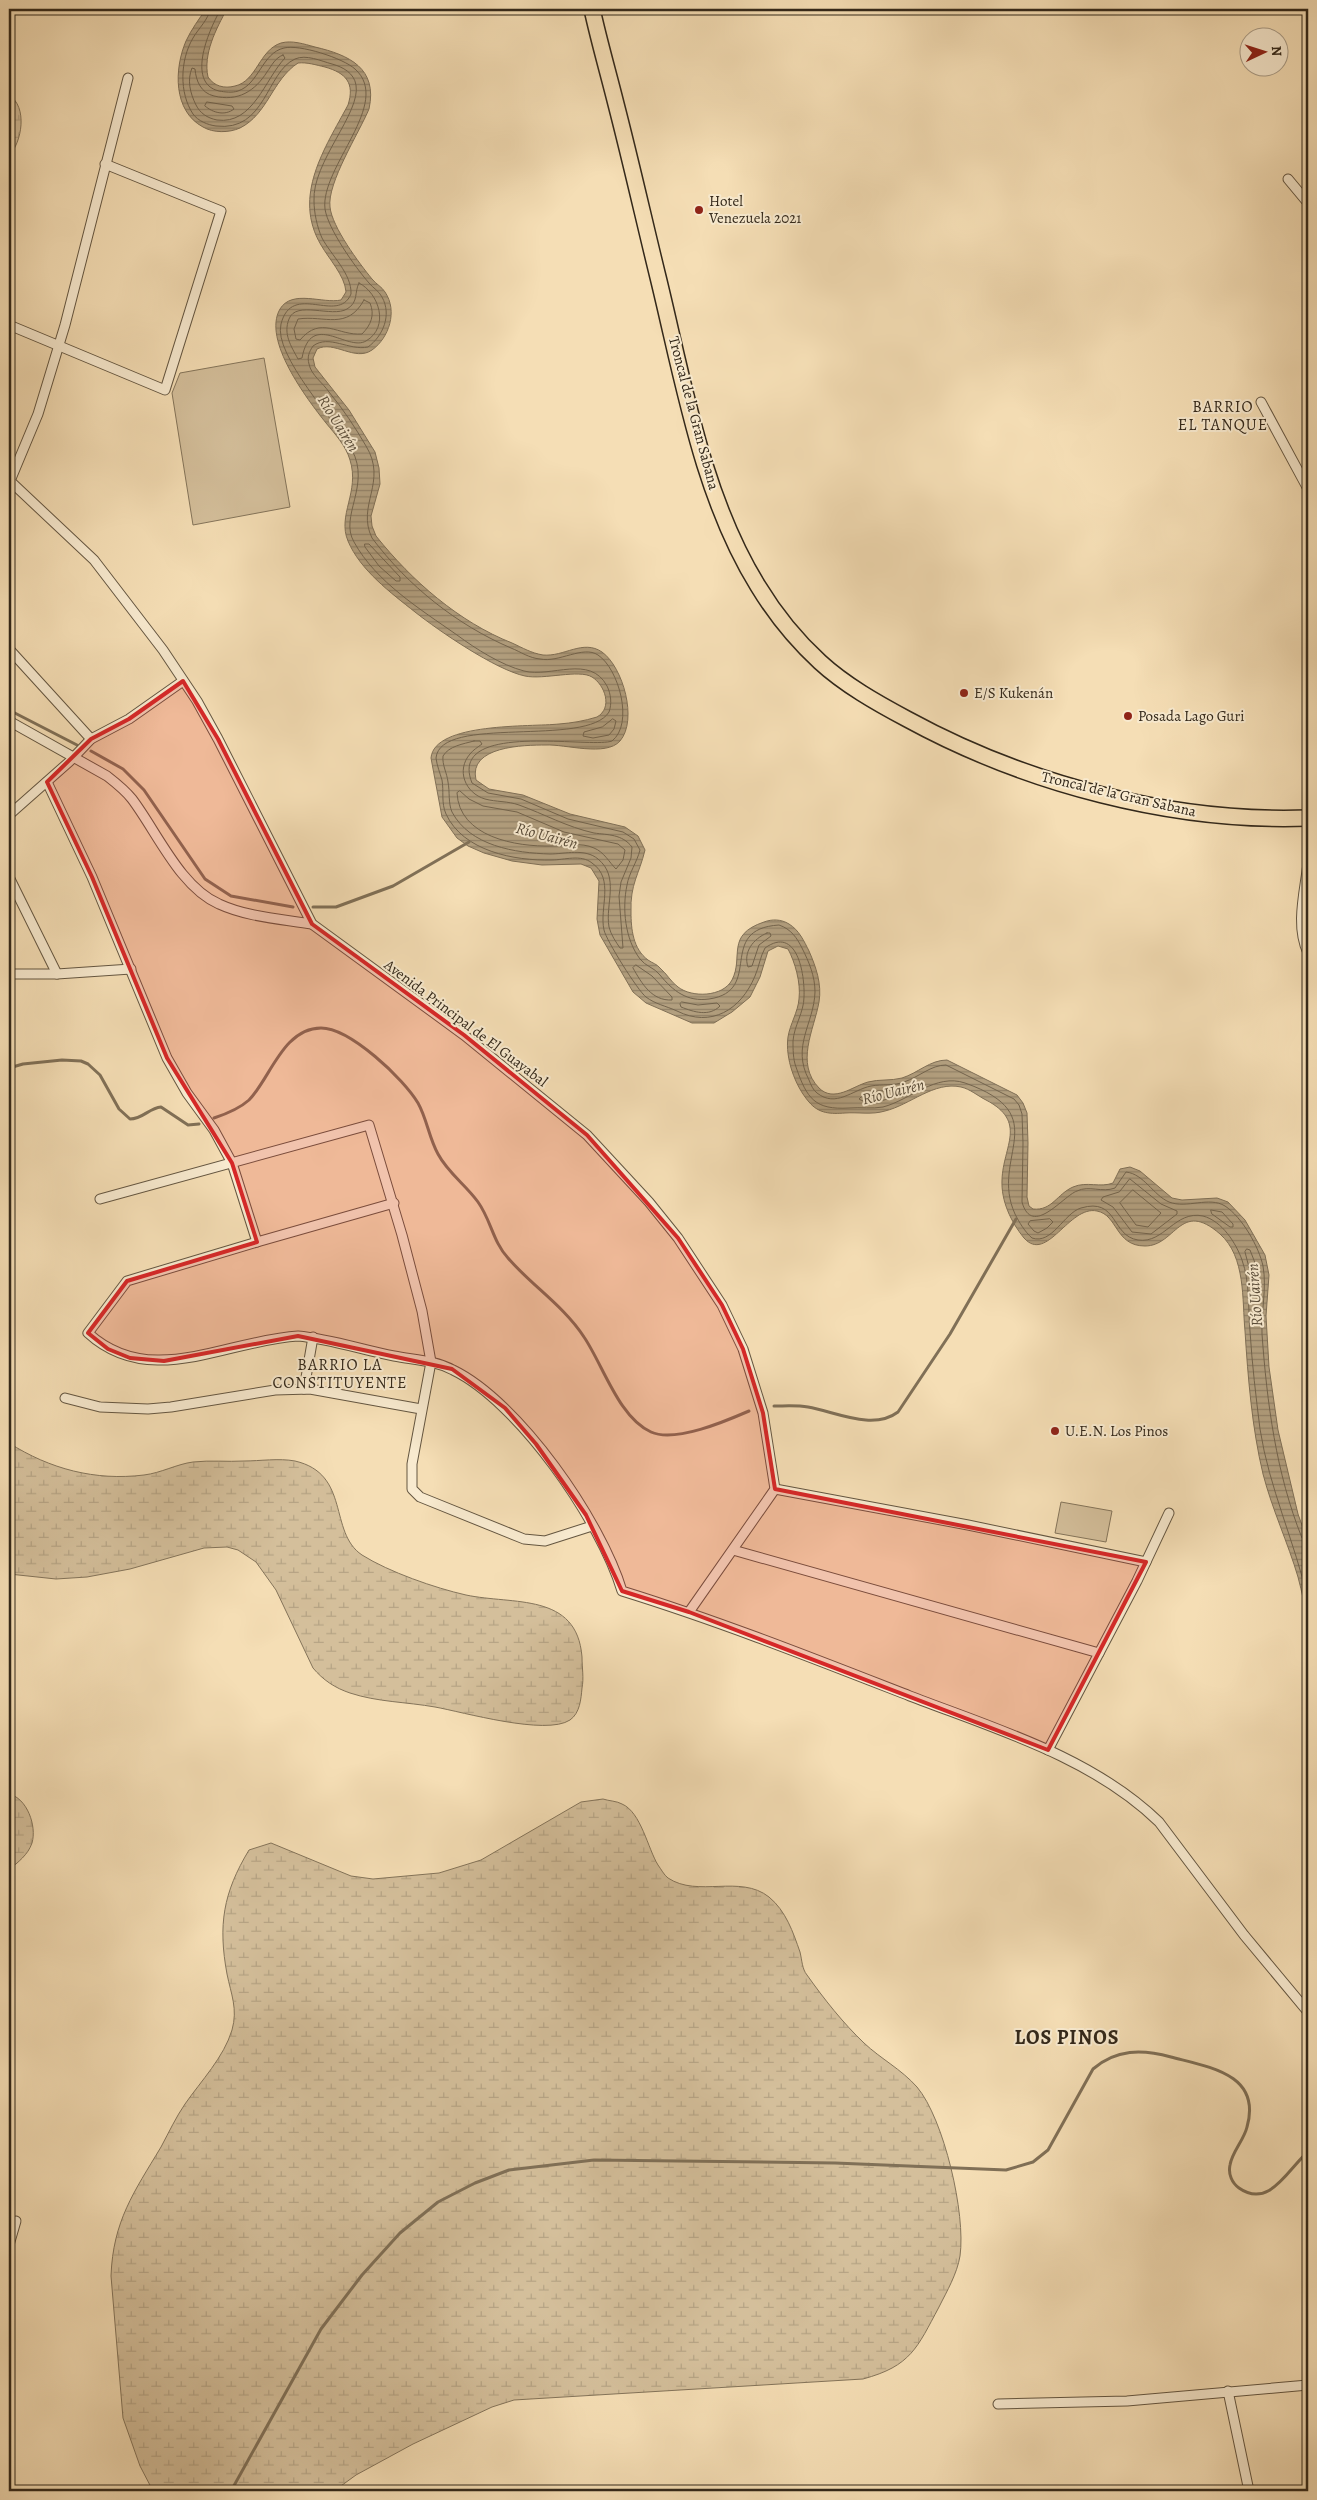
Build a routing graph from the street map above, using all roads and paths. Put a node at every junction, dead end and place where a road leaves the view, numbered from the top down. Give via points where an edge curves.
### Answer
1 (592, 9) edge
2 (128, 78) dead end
3 (105, 164) junction
4 (1288, 179) dead end
5 (1308, 203) edge
6 (9, 325) edge
7 (59, 345) junction
8 (1261, 402) dead end
9 (9, 481) edge
10 (1308, 489) edge
11 (9, 649) edge
12 (183, 681) junction
13 (9, 721) edge
14 (91, 739) junction
15 (74, 757) junction
16 (47, 782) junction
17 (9, 815) edge
18 (1308, 818) edge
19 (1308, 863) edge
20 (9, 877) edge
21 (312, 924) junction
22 (1308, 953) edge
23 (131, 969) junction
24 (9, 974) edge
25 (57, 974) junction
26 (232, 1163) junction
27 (100, 1199) dead end
28 (394, 1203) junction
29 (256, 1242) junction
30 (313, 1337) junction
31 (431, 1362) junction
32 (304, 1389) junction
33 (64, 1398) dead end
34 (422, 1409) junction
35 (775, 1489) junction
36 (1169, 1513) dead end
37 (592, 1526) junction
38 (733, 1550) junction
39 (1146, 1562) junction
40 (689, 1612) junction
41 (1099, 1653) junction
42 (1048, 1750) junction
43 (1308, 2012) edge
44 (16, 2221) dead end
45 (9, 2245) edge
46 (1308, 2385) edge
47 (1228, 2392) junction
48 (998, 2404) dead end
49 (1250, 2491) edge

1 - 18 highway, Troncal de la Gran Sabana via 708,473 745,563 788,628 822,664 857,690 941,737 1002,765 1074,787 1184,811
2 - 3 street
3 - 7 street
3 - 7 street via 221,211 165,390
4 - 5 street
6 - 7 street
7 - 9 street via 38,414
8 - 10 street
9 - 12 street, Avenida Principal de El Guayabal via 94,560
11 - 14 street
12 - 14 street via 129,719
12 - 21 street, Avenida Principal de El Guayabal via 218,739
13 - 15 street
14 - 15 street
15 - 16 street
15 - 21 street via 107,776 131,798 180,870 205,896 218,904 252,914
16 - 17 street
16 - 23 street
19 - 22 street via 1302,920
20 - 25 street
21 - 35 street, Avenida Principal de El Guayabal via 464,1035 580,1129 648,1202 704,1275 733,1326 764,1413
23 - 25 street
23 - 26 street via 158,1040 175,1074 214,1130
24 - 25 street
26 - 27 street
26 - 28 street via 369,1125
26 - 29 street
28 - 29 street
28 - 31 street via 422,1311
29 - 30 street via 127,1281 88,1333 117,1354 164,1361 286,1337
30 - 31 street
30 - 32 street
31 - 34 street
31 - 37 street via 467,1378 505,1408 547,1459
32 - 33 street via 275,1390 148,1409 100,1407
32 - 34 street
34 - 37 street via 410,1476 416,1494 524,1539 545,1540
35 - 38 street
35 - 39 street
36 - 39 street
37 - 40 street via 622,1591
38 - 40 street
38 - 41 street
39 - 41 street
40 - 42 street
41 - 42 street
42 - 43 street via 1129,1797 1159,1822 1244,1935
44 - 45 street
46 - 47 street
47 - 48 street via 1127,2401
47 - 49 street

